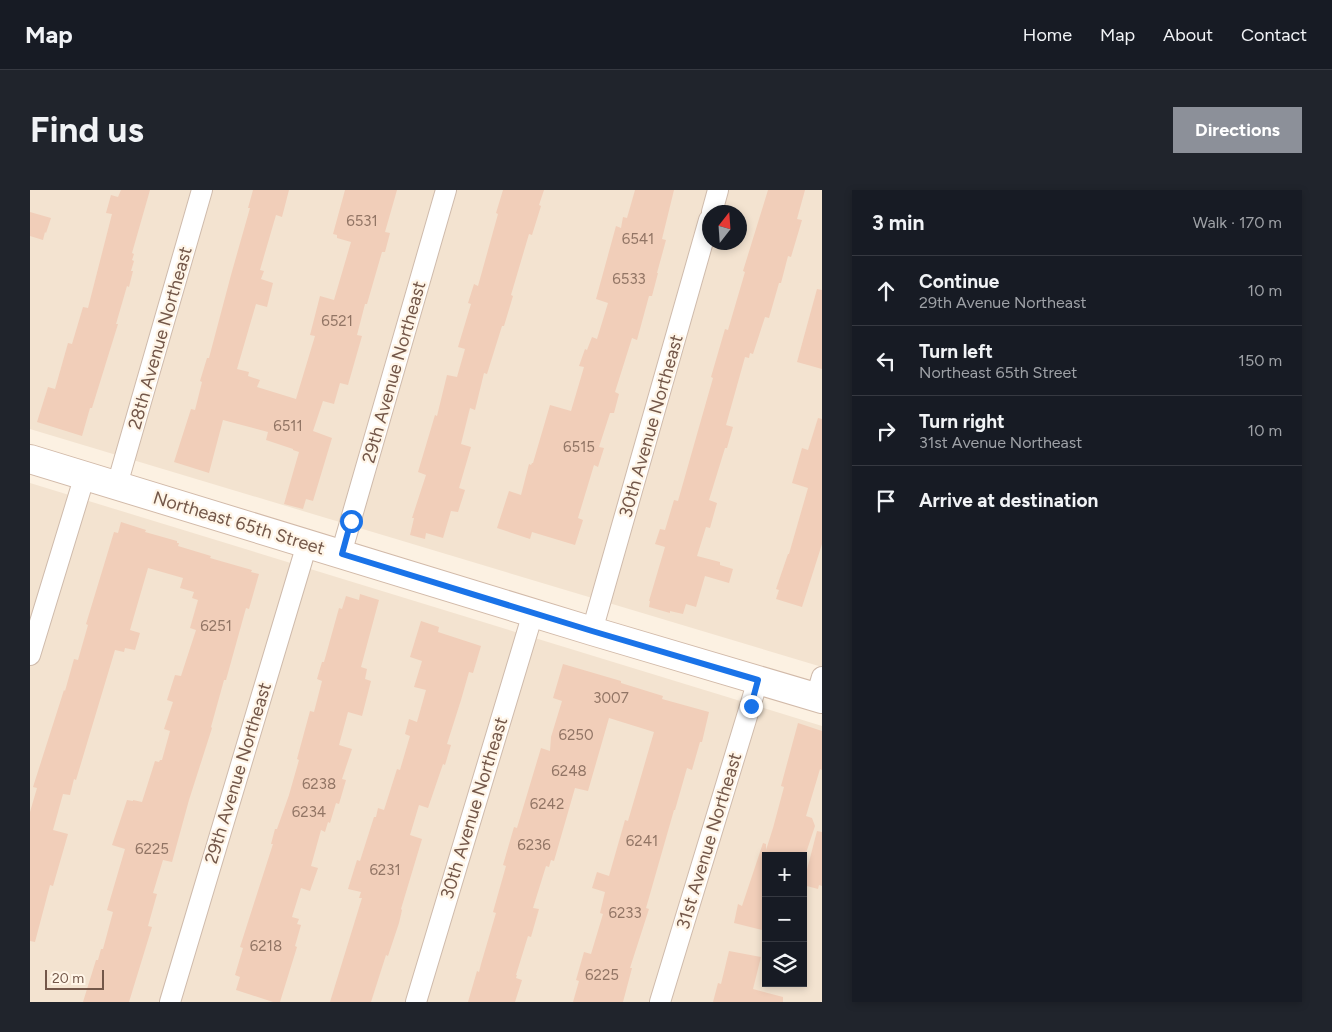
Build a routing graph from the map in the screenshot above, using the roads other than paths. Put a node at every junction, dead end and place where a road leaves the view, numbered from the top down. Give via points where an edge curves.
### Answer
1 (202, 190) edge
2 (446, 190) edge
3 (718, 190) edge
4 (714, 205) edge
5 (702, 248) edge
6 (30, 459) edge
7 (85, 475) junction
8 (117, 486) junction
9 (307, 544) junction
10 (342, 554) junction
11 (532, 613) junction
12 (592, 631) junction
13 (30, 655) edge
14 (758, 680) junction
15 (820, 691) edge
16 (170, 1002) edge
17 (416, 1002) edge
18 (660, 1002) edge

1 - 8 street, 28th Avenue Northeast
2 - 10 street, 29th Avenue Northeast
3 - 4 street
5 - 12 street, 30th Avenue Northeast
6 - 7 main road, Northeast 65th Street
7 - 8 main road, Northeast 65th Street
7 - 13 street
8 - 9 main road, Northeast 65th Street
9 - 10 main road, Northeast 65th Street
9 - 16 street, 29th Avenue Northeast
10 - 11 main road, Northeast 65th Street
11 - 12 main road, Northeast 65th Street
11 - 17 street, 30th Avenue Northeast
12 - 14 main road, Northeast 65th Street
14 - 15 main road, Northeast 65th Street
14 - 18 street, 31st Avenue Northeast

